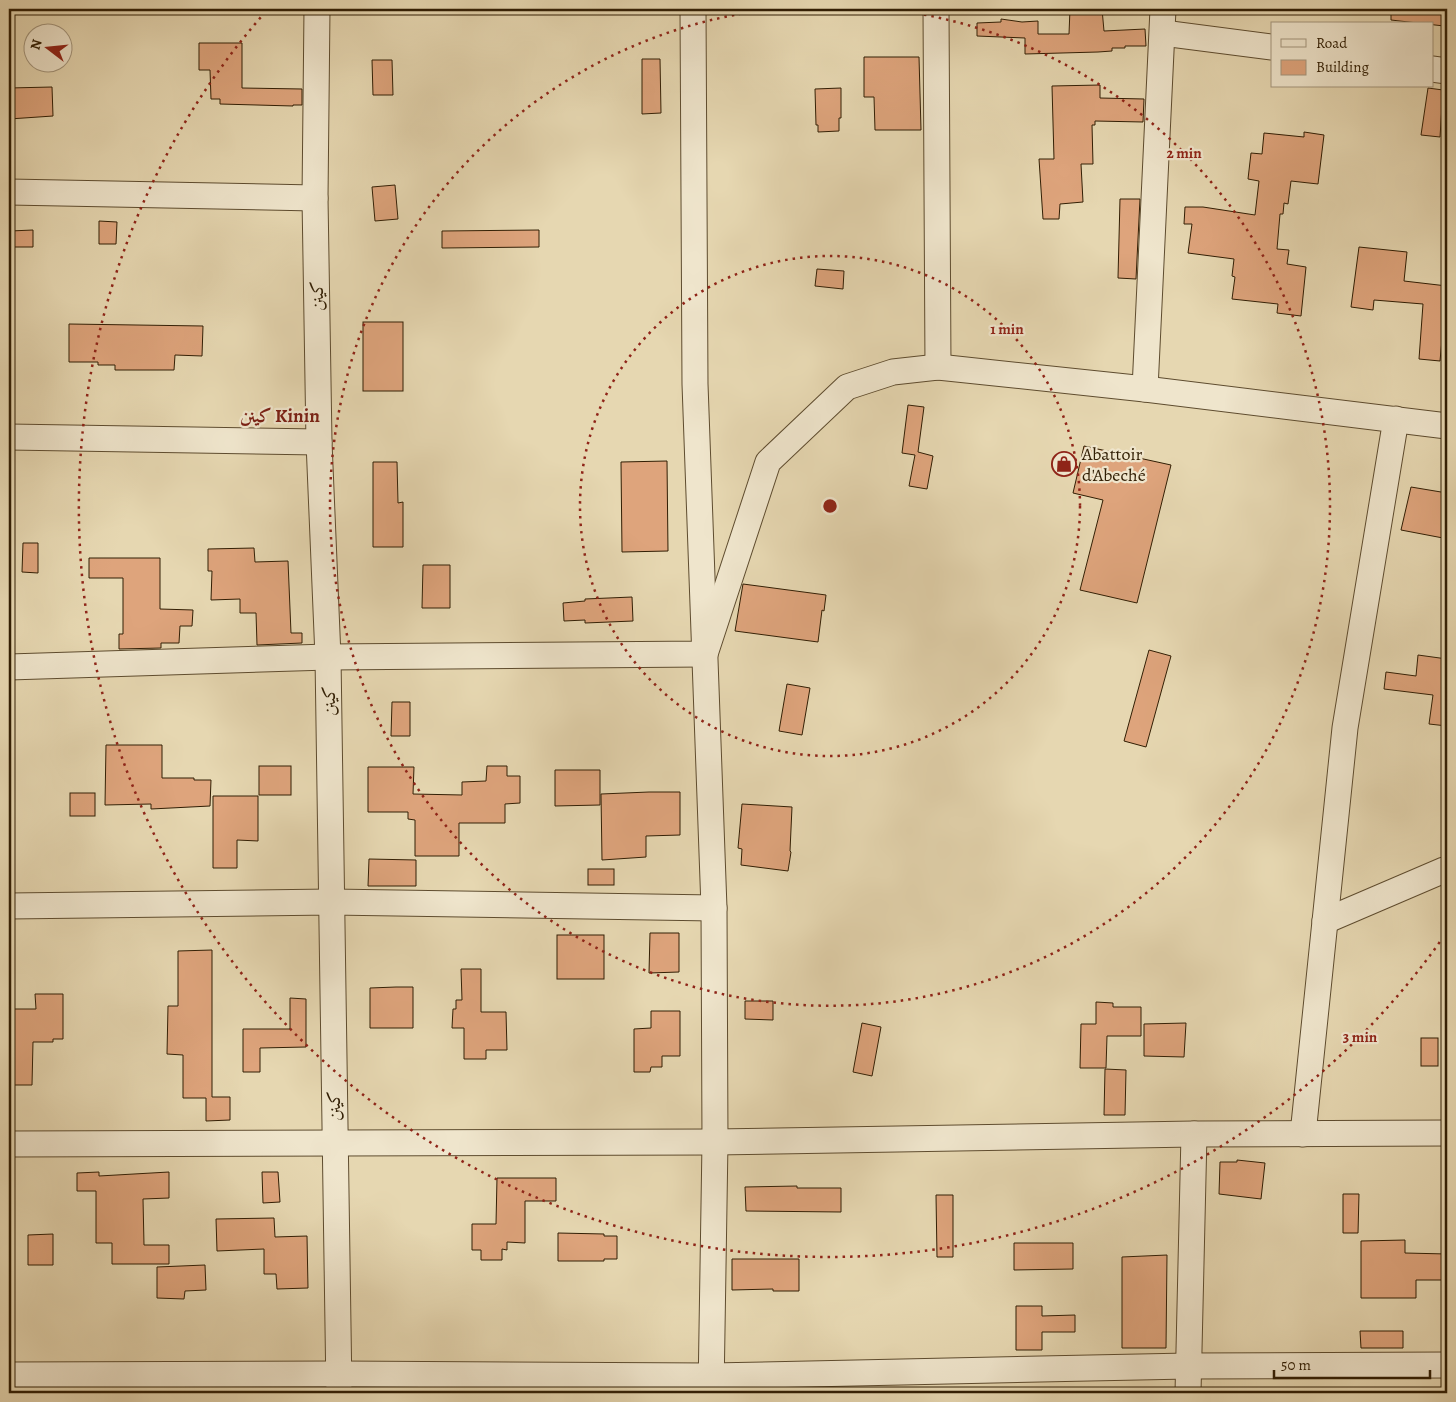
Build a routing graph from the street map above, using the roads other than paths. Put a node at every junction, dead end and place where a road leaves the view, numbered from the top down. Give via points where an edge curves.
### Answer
1 (317, 9) edge
2 (693, 9) edge
3 (936, 9) edge
4 (1163, 21) edge
5 (1271, 48) edge
6 (1434, 69) edge
7 (1447, 71) edge
8 (9, 192) edge
9 (315, 198) junction
10 (938, 367) junction
11 (1145, 389) junction
12 (1396, 419) junction
13 (1447, 426) edge
14 (9, 437) edge
15 (319, 442) junction
16 (705, 654) junction
17 (328, 657) junction
18 (9, 667) edge
19 (1447, 874) edge
20 (331, 902) junction
21 (9, 906) edge
22 (714, 908) junction
23 (1325, 921) junction
24 (1447, 1133) edge
25 (1194, 1134) junction
26 (1303, 1134) junction
27 (715, 1142) junction
28 (9, 1144) edge
29 (334, 1144) junction
30 (1447, 1365) edge
31 (1188, 1366) junction
32 (9, 1375) edge
33 (87, 1384) edge
34 (339, 1384) edge
35 (711, 1385) edge
36 (1188, 1393) edge

1 - 9 street, كينن
2 - 16 street via 695,384
3 - 10 street
4 - 5 street
4 - 11 street
6 - 7 street
8 - 9 street
9 - 15 street, كينن
10 - 11 street
10 - 16 street via 893,372 847,387 768,462
11 - 12 street
12 - 13 street
12 - 23 street via 1345,728
14 - 15 street
15 - 17 street, كينن
16 - 17 street
16 - 22 street
17 - 18 street
17 - 20 street, كينن
19 - 23 street via 1444,870
20 - 21 street
20 - 22 street
20 - 29 street, كينن
22 - 27 street
23 - 26 street
24 - 26 street
25 - 26 street
25 - 27 street
25 - 31 street
27 - 29 street
27 - 35 street
28 - 29 street
29 - 34 street, كينن
30 - 31 street
31 - 35 street
31 - 36 street
32 - 33 street
33 - 34 street
34 - 35 street

